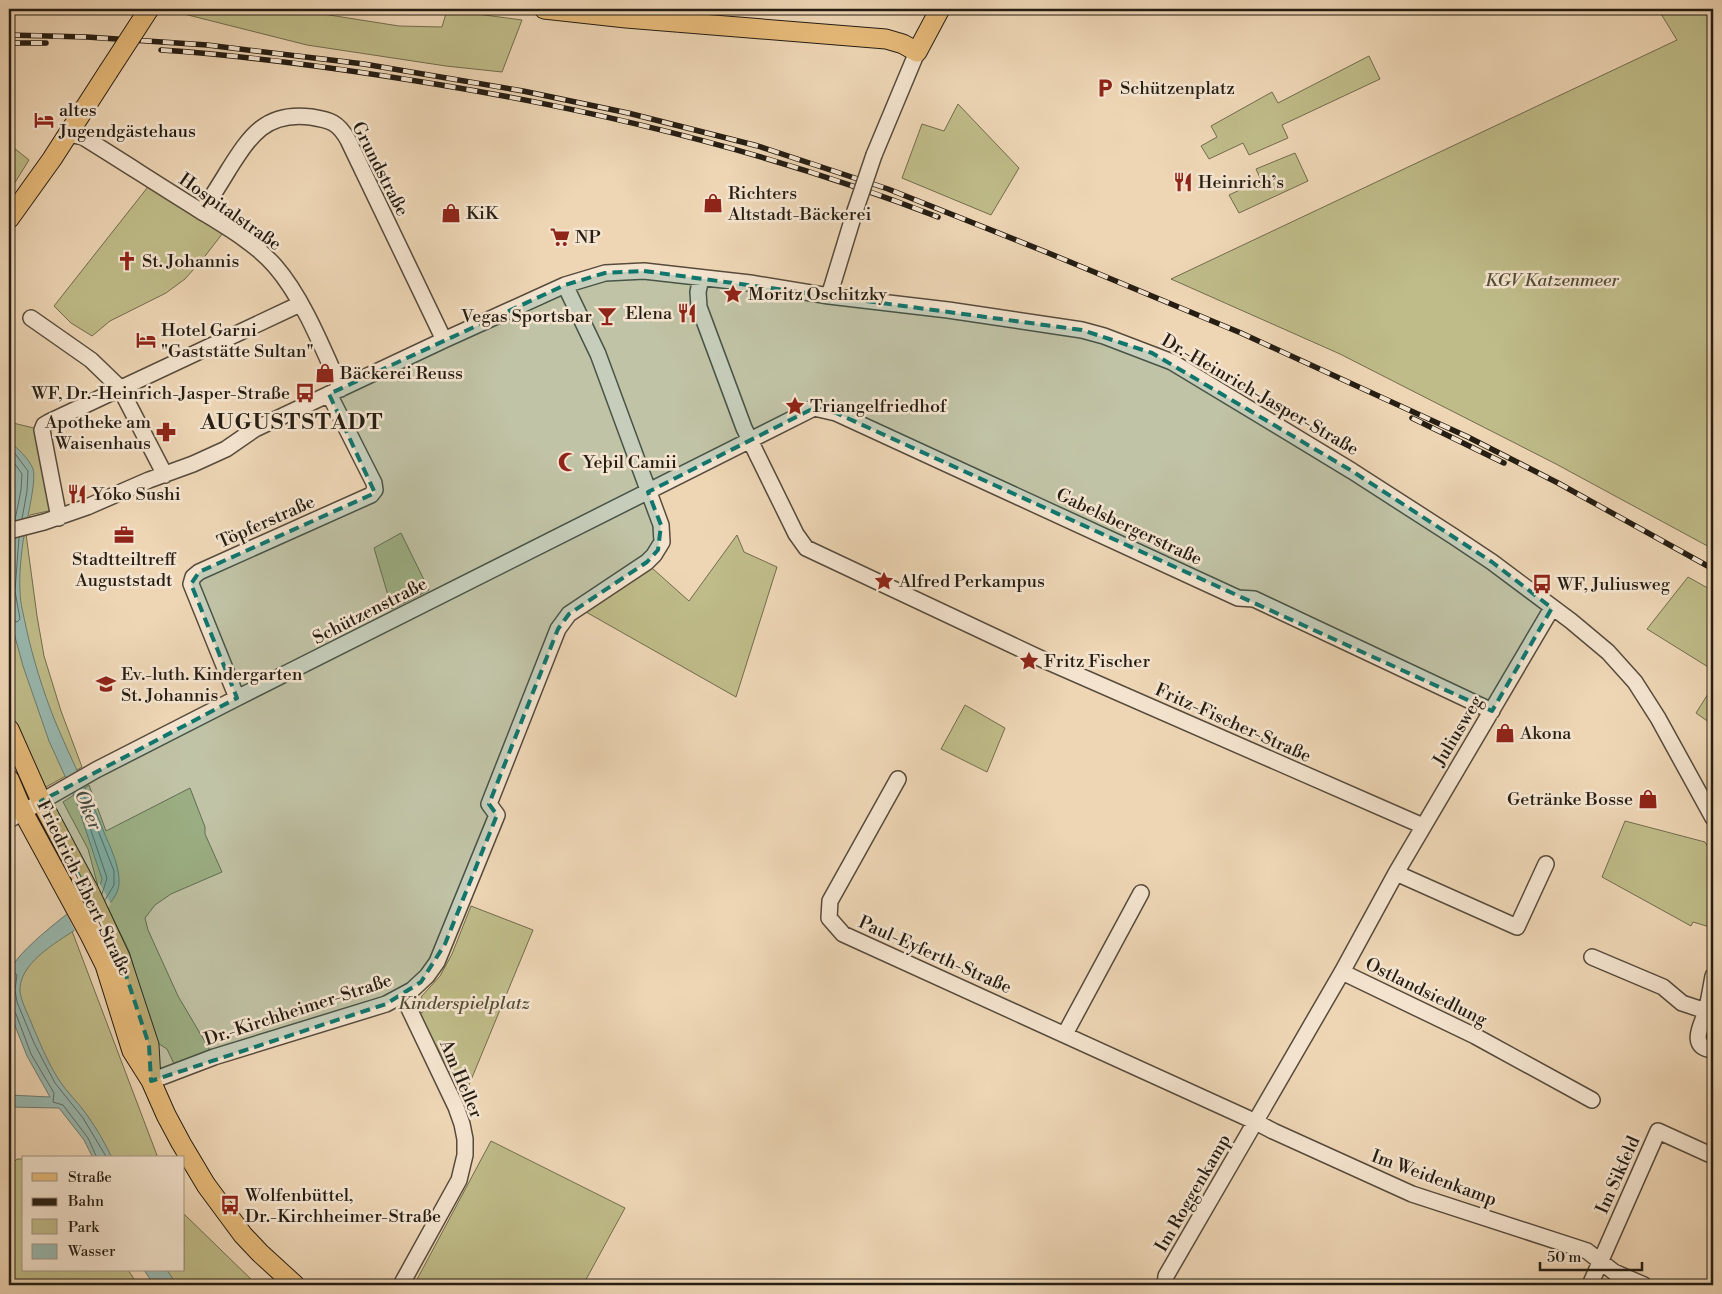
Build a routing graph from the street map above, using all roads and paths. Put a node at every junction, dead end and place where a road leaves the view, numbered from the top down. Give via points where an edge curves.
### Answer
1 (149, 9) edge
2 (544, 9) edge
3 (551, 9) edge
4 (940, 9) edge
5 (916, 52) junction
6 (68, 134) junction
7 (202, 212) junction
8 (9, 219) edge
9 (701, 278) junction
10 (565, 285) junction
11 (829, 296) junction
12 (300, 304) junction
13 (31, 318) dead end
14 (444, 340) junction
15 (120, 388) junction
16 (335, 392) junction
17 (750, 441) junction
18 (165, 475) junction
19 (648, 492) junction
20 (59, 518) junction
21 (9, 531) edge
22 (1552, 608) junction
23 (237, 698) junction
24 (1492, 711) junction
25 (9, 729) edge
26 (9, 779) edge
27 (898, 780) dead end
28 (41, 801) junction
29 (16, 816) edge
30 (1713, 818) edge
31 (1423, 826) junction
32 (1546, 864) dead end
33 (1396, 873) junction
34 (1142, 893) dead end
35 (97, 929) junction
36 (1592, 957) dead end
37 (1342, 972) junction
38 (1713, 984) edge
39 (403, 996) junction
40 (1706, 1011) junction
41 (1065, 1034) junction
42 (1713, 1050) edge
43 (151, 1081) junction
44 (1592, 1100) dead end
45 (1256, 1122) junction
46 (1713, 1156) edge
47 (1601, 1262) junction
48 (295, 1285) edge
49 (401, 1285) edge
50 (1165, 1285) edge
51 (1590, 1285) edge
52 (1644, 1285) edge

1 - 6 main road, bridge
2 - 3 main road
3 - 5 main road via 886,39
4 - 5 main road
5 - 11 street, bridge via 874,155
6 - 7 street, Hospitalstraße via 83,137
6 - 8 main road
7 - 12 street, Hospitalstraße via 269,260
7 - 14 street, Grundstraße via 245,143 259,129 276,120 295,117 334,123 348,140
9 - 10 street, Dr.-Heinrich-Jasper-Straße via 622,271
9 - 11 street, Dr.-Heinrich-Jasper-Straße
9 - 17 street, Fritz-Fischer-Straße via 699,307
10 - 14 street, Dr.-Heinrich-Jasper-Straße
10 - 19 street via 598,354
11 - 22 street, Dr.-Heinrich-Jasper-Straße via 1082,330 1152,352 1352,471 1492,562
12 - 15 street
12 - 16 street, Hospitalstraße
13 - 15 street via 90,360
14 - 16 street, Dr.-Heinrich-Jasper-Straße
15 - 18 street
15 - 20 street via 44,425 42,430
16 - 18 street, Dr.-Heinrich-Jasper-Straße via 255,430 226,449
16 - 23 street, Töpferstraße via 375,490 371,495 193,577 199,605
17 - 19 street, Schützenstraße
17 - 24 street, Gabelsbergerstraße via 814,408 836,412 1238,598 1254,599
17 - 31 street, Fritz-Fischer-Straße via 806,548 1046,661
18 - 20 street, Dr.-Heinrich-Jasper-Straße
19 - 23 street, Schützenstraße
19 - 39 street, Dr.-Kirchheimer-Straße via 661,524 662,542 648,562 569,614 558,629 489,804 497,815 445,944 426,976
20 - 21 street, Dr.-Heinrich-Jasper-Straße
22 - 24 street, Juliusweg
22 - 30 street, Dr.-Heinrich-Jasper-Straße via 1608,652 1635,682
23 - 28 street, Schützenstraße
24 - 31 street, Juliusweg
25 - 28 main road, Friedrich-Ebert-Straße
26 - 29 main road, Friedrich-Ebert-Straße
27 - 41 street, Paul-Eyferth-Straße via 830,901 828,918 843,934
28 - 29 street, Schützenstraße
28 - 35 main road, Friedrich-Ebert-Straße via 89,891
29 - 35 main road, Friedrich-Ebert-Straße via 73,904
31 - 33 street, Juliusweg
32 - 33 street via 1517,928
33 - 37 street, Juliusweg
34 - 41 street
35 - 43 main road, Friedrich-Ebert-Straße via 129,980 149,1045
36 - 40 street via 1663,986 1682,1003
37 - 44 street, Ostlandsiedlung via 1475,1036
37 - 45 street, Ostlandsiedlung
38 - 40 street
39 - 43 street, Dr.-Kirchheimer-Straße via 368,1011 214,1057
39 - 49 street, Am Heller via 456,1107 465,1147 459,1180
40 - 42 street via 1698,1038 1703,1046
41 - 45 street, Paul-Eyferth-Straße
43 - 48 main road, Friedrich-Ebert-Straße via 181,1143 226,1214 260,1253
45 - 47 street, Im Weidenkamp via 1412,1194 1587,1251
45 - 50 street, Im Roggenkamp via 1166,1276
46 - 47 street, Im Sikfeld via 1658,1131
47 - 51 street
47 - 52 street, Im Weidenkamp via 1614,1272

